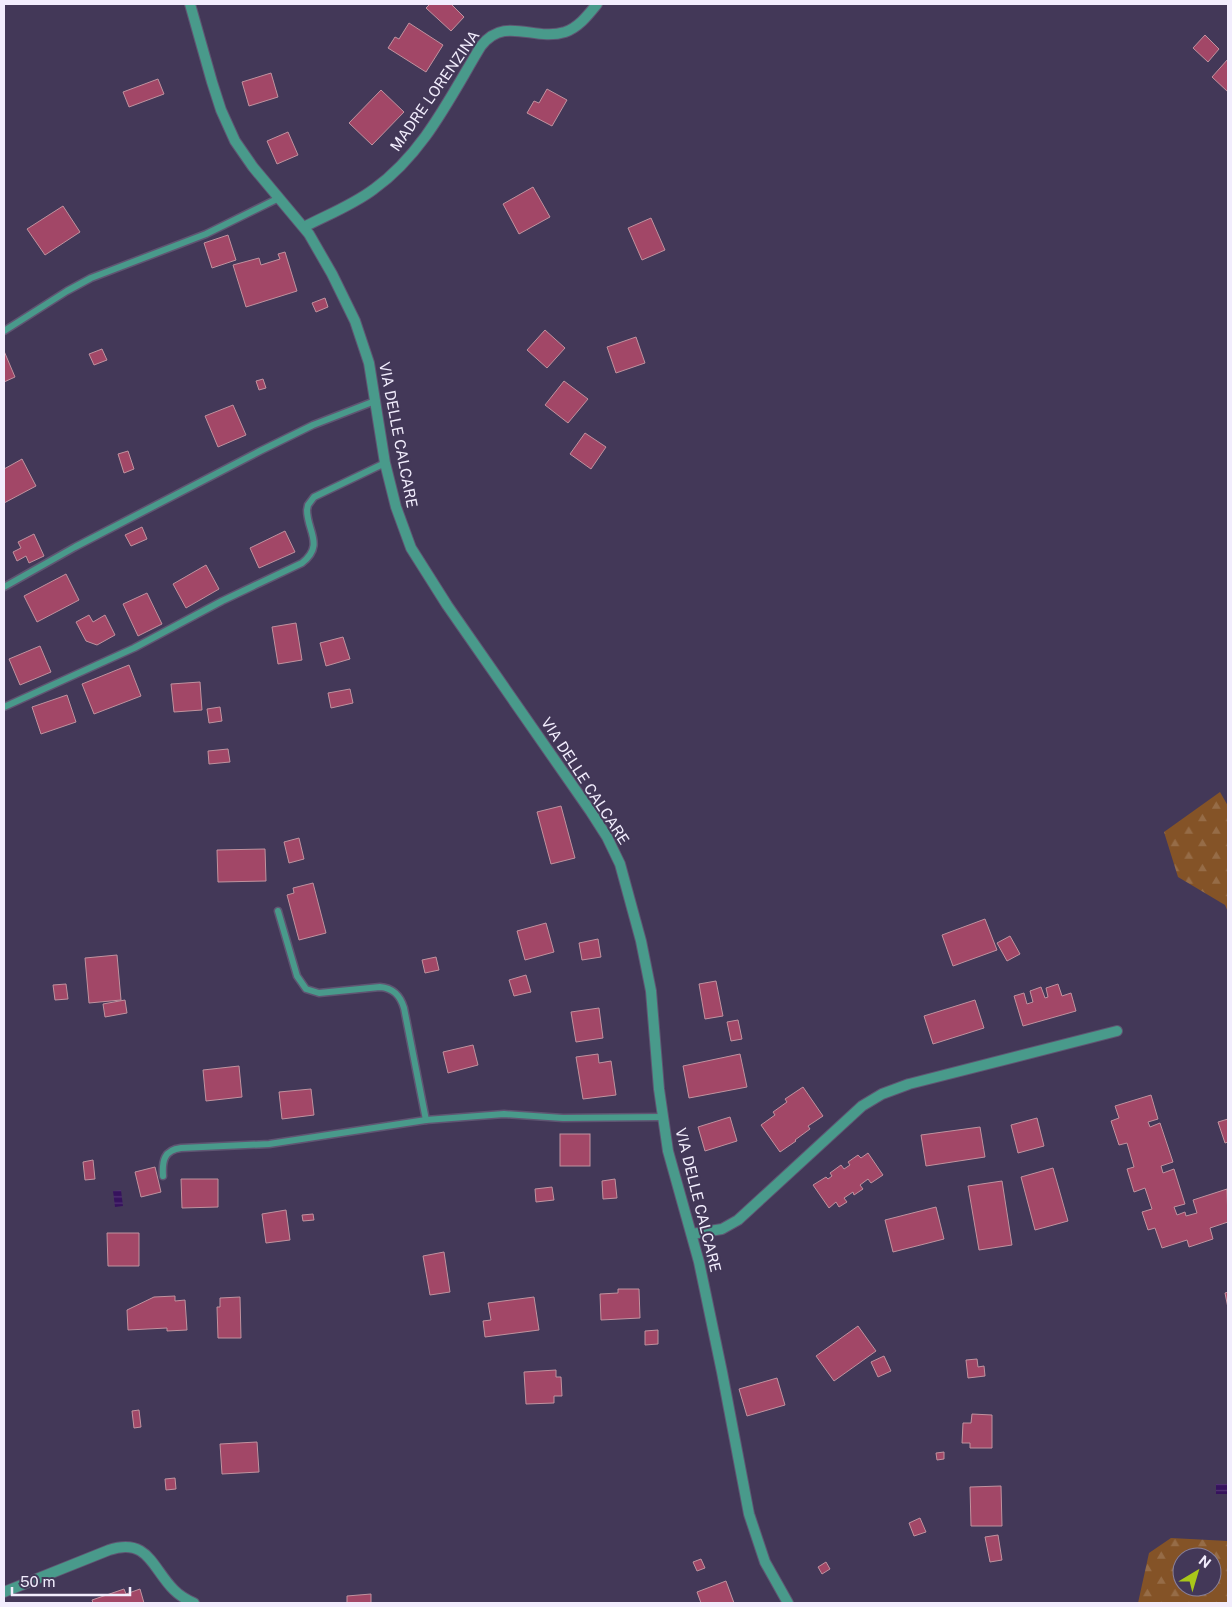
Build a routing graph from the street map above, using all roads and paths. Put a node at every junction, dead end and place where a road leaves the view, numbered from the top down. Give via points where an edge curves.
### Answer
1 (190, 4) edge
2 (597, 4) edge
3 (279, 198) junction
4 (304, 227) junction
5 (4, 331) edge
6 (375, 401) junction
7 (386, 463) junction
8 (4, 587) edge
9 (4, 708) edge
10 (278, 911) dead end
11 (1117, 1031) dead end
12 (662, 1117) junction
13 (426, 1120) junction
14 (163, 1176) dead end
15 (692, 1234) junction
16 (4, 1592) edge
17 (194, 1603) edge
18 (788, 1603) edge

1 - 3 street, VIA DELLE CALCARE via 227,126 246,158
2 - 4 street, MADRE LORENZINA via 579,24 565,32 541,34 509,30 499,31 488,38 427,135 408,159 373,190
3 - 4 street, VIA DELLE CALCARE
3 - 5 lane via 185,243 96,276
4 - 6 street, VIA DELLE CALCARE via 330,269 355,322 368,363
6 - 7 street, VIA DELLE CALCARE
6 - 8 lane via 313,425 260,451
7 - 9 lane via 318,494 310,502 307,515 314,547 302,562 134,648
7 - 12 street, VIA DELLE CALCARE via 396,507 415,555 591,812 617,856 649,980
10 - 13 lane via 296,976 306,989 319,993 380,987 398,994 404,1008
11 - 15 street via 909,1084 882,1094 854,1112 738,1220 722,1229
12 - 13 lane via 563,1118 504,1114
12 - 15 street, VIA DELLE CALCARE via 670,1162
13 - 14 lane via 269,1144 176,1148 163,1159
15 - 18 street, VIA DELLE CALCARE via 749,1514 765,1562
16 - 17 street via 126,1546 145,1554 174,1590

